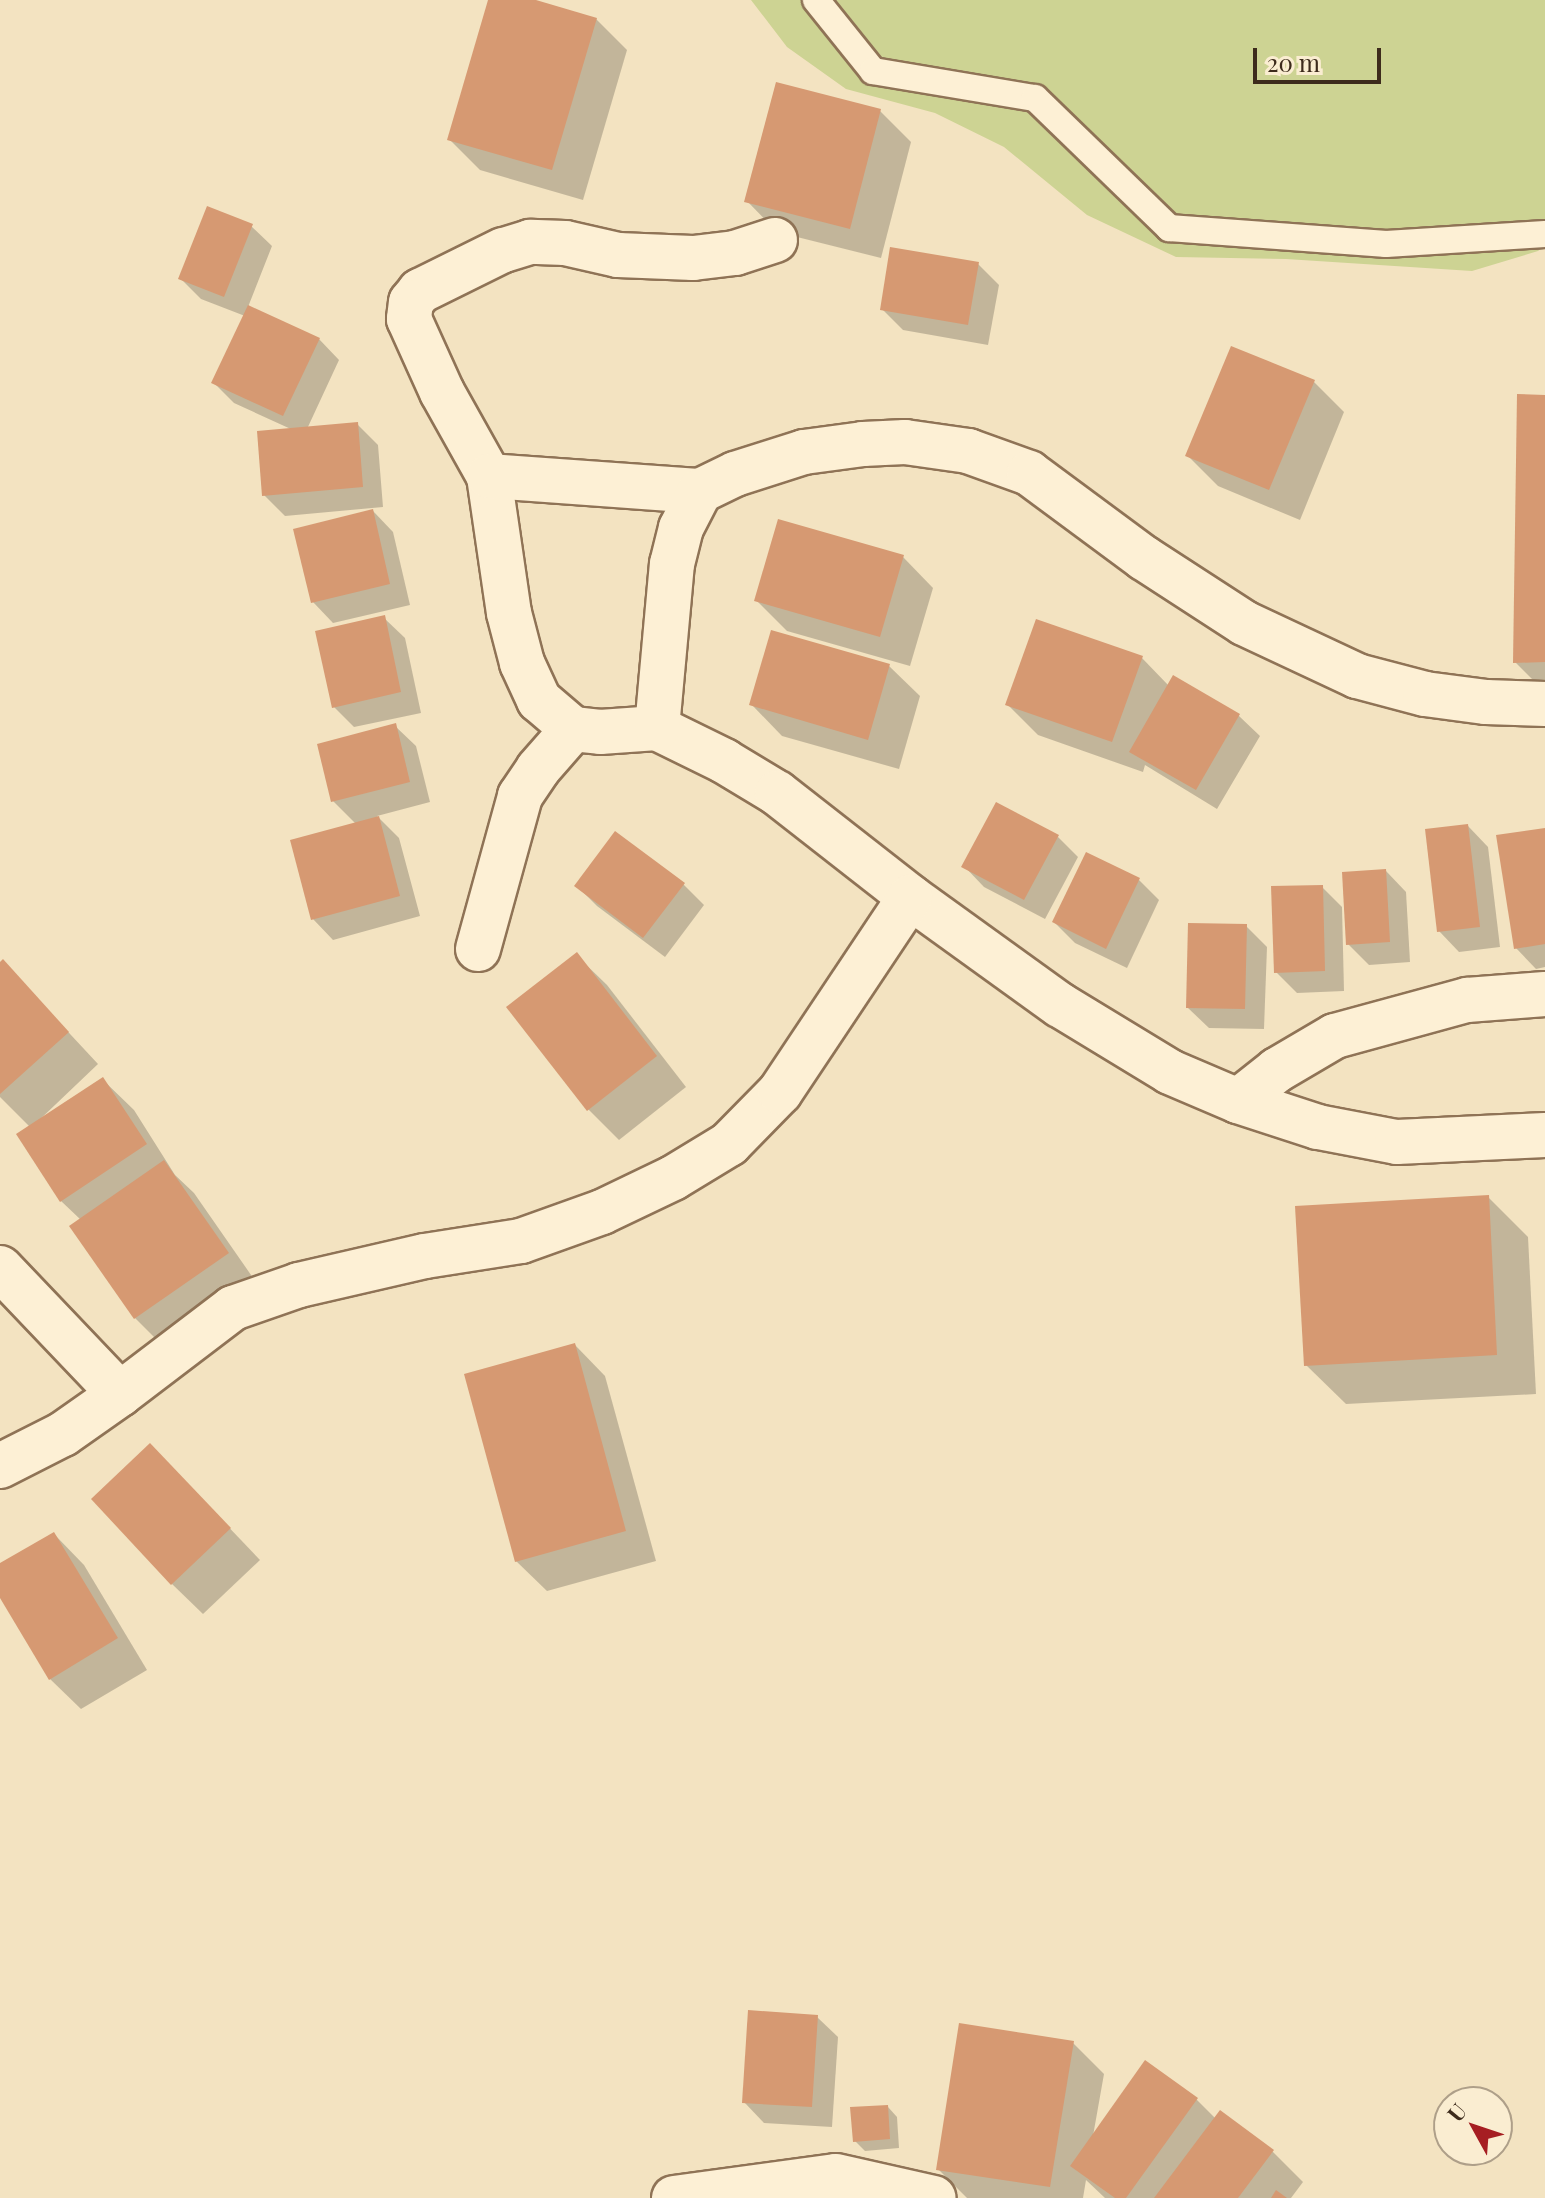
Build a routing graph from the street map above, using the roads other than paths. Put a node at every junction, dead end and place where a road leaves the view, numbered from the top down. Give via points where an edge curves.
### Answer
1 (816, 0) edge
2 (1545, 234) edge
3 (775, 240) dead end
4 (489, 476) junction
5 (700, 491) junction
6 (1545, 704) edge
7 (657, 728) junction
8 (573, 729) junction
9 (910, 897) junction
10 (478, 949) dead end
11 (1545, 994) edge
12 (1238, 1101) junction
13 (1545, 1135) edge
14 (0, 1268) edge
15 (120, 1394) junction
16 (0, 1466) edge
17 (674, 2198) edge
18 (934, 2198) edge

1 - 2 lane via 873,71 1035,98 1169,228 1386,244
3 - 4 street via 735,253 693,258 618,255 565,243 530,242 420,291 411,302 409,319
4 - 5 street
4 - 8 street via 509,613 522,663 539,700
5 - 6 street via 735,474 819,450 905,442 968,451 1029,473 1244,623 1357,676 1425,694
5 - 7 street via 681,528 672,564
7 - 8 street
7 - 9 street via 777,793
8 - 10 street via 520,796
9 - 12 street via 1060,1005 1170,1072
9 - 15 street via 780,1092 729,1144 602,1212 521,1241 299,1285 233,1308
11 - 12 street via 1467,1000 1335,1036 1277,1070
12 - 13 street via 1318,1127 1397,1142
14 - 15 street
15 - 16 street via 63,1434
17 - 18 street via 836,2176

